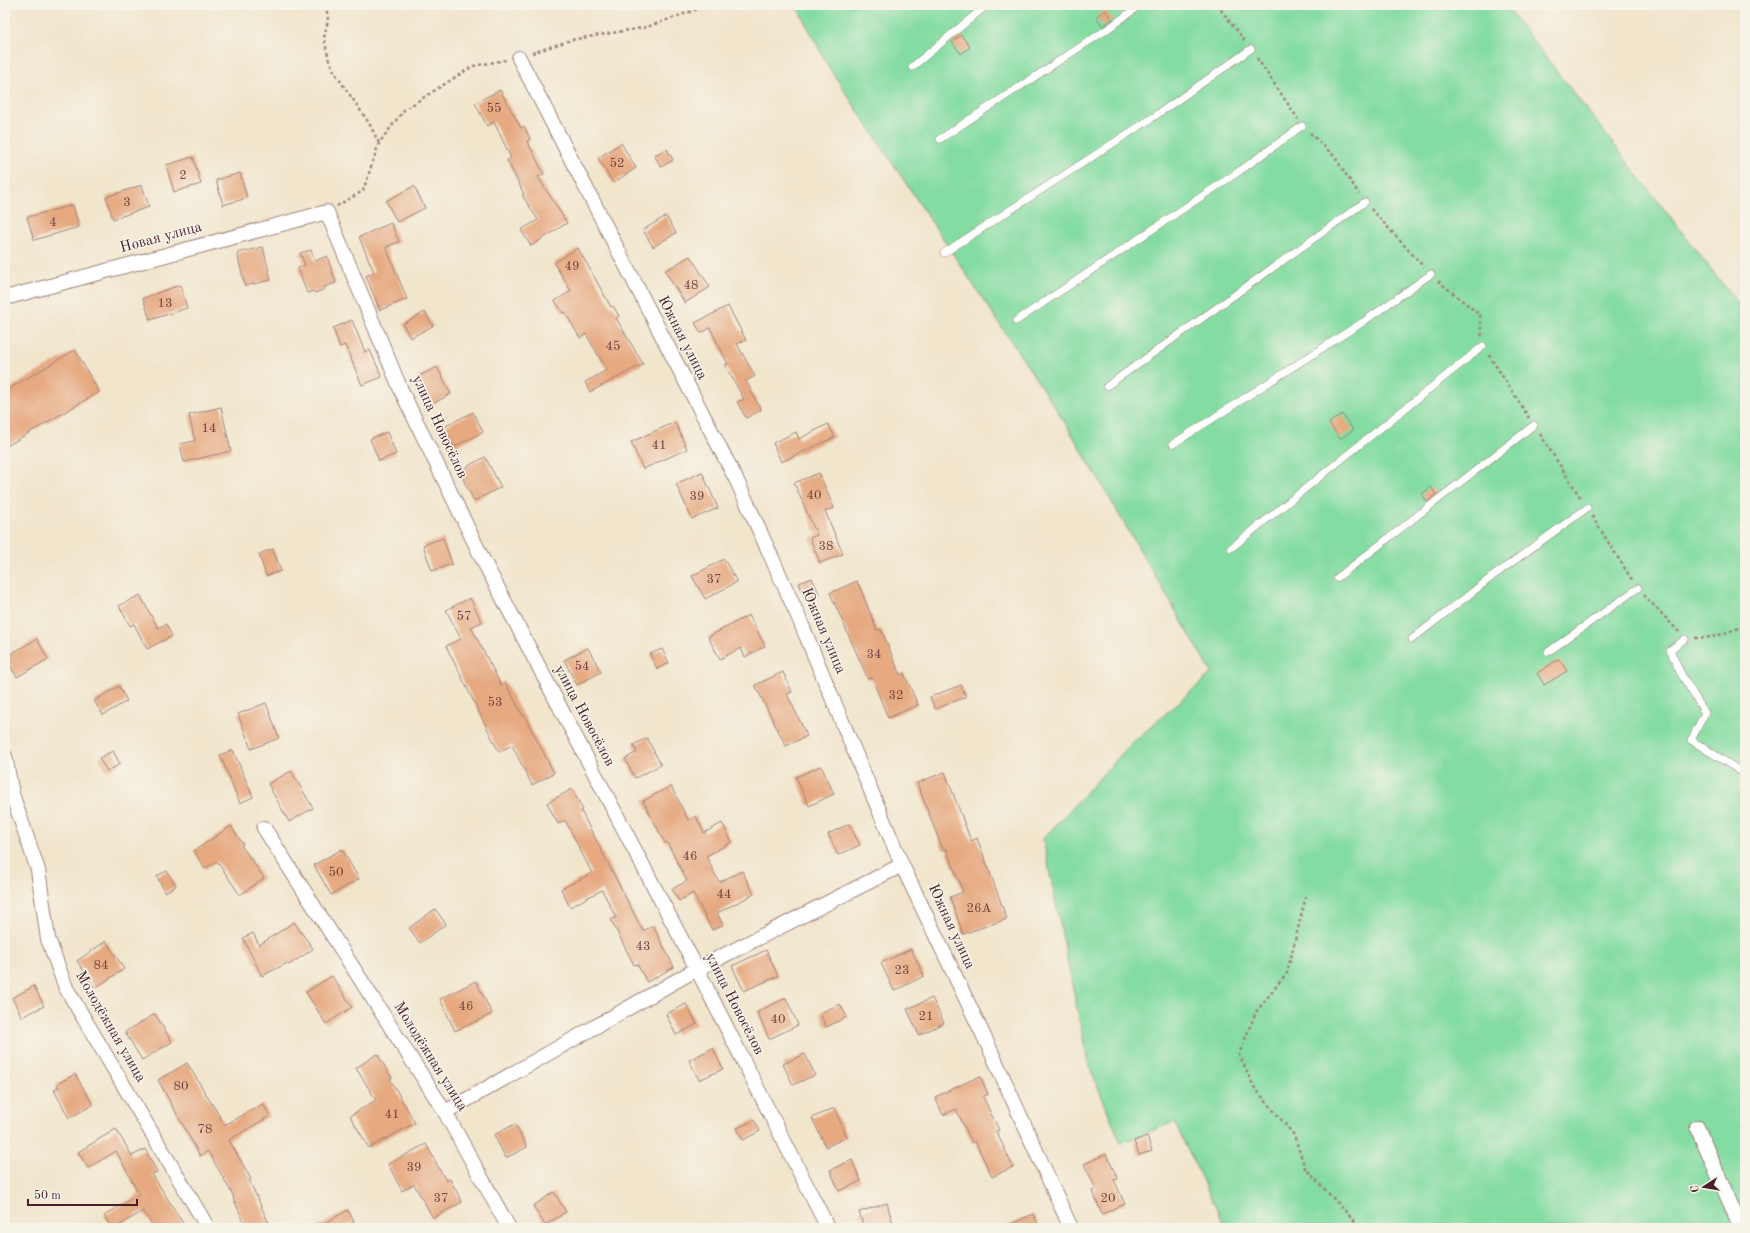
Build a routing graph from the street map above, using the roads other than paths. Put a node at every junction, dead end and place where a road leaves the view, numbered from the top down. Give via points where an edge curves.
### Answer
1 (987, 5) edge
2 (1140, 5) edge
3 (1251, 49) dead end
4 (519, 58) road end
5 (912, 67) dead end
6 (1302, 126) dead end
7 (940, 139) dead end
8 (1365, 202) dead end
9 (327, 212) joint
10 (944, 253) dead end
11 (1431, 274) dead end
12 (5, 298) edge
13 (1016, 321) dead end
14 (1483, 346) dead end
15 (1107, 386) dead end
16 (1534, 425) dead end
17 (1173, 444) dead end
18 (1587, 508) dead end
19 (1231, 548) dead end
20 (1337, 578) dead end
21 (1638, 588) dead end
22 (1412, 639) dead end
23 (1685, 639) dead end
24 (1548, 652) dead end
25 (5, 756) edge
26 (1745, 774) edge
27 (264, 828) dead end
28 (902, 865) junction
29 (697, 969) junction
30 (445, 1112) junction
31 (1697, 1127) dead end
32 (208, 1228) edge
33 (509, 1228) edge
34 (828, 1228) edge
35 (1071, 1228) edge
36 (1741, 1228) edge

1 - 5 lane
2 - 7 lane
3 - 10 lane via 1152,118
4 - 28 street, Южная улица via 738,483 798,616
6 - 13 lane
8 - 15 lane
9 - 12 street, Новая улица
9 - 29 street, улица Новосёлов via 401,390 483,560
11 - 17 lane via 1363,322
14 - 19 lane
16 - 20 lane
18 - 22 lane
21 - 24 lane
23 - 26 lane via 1670,650 1705,713 1691,740
25 - 32 street, Молодёжная улица via 12,794 38,870 48,939 66,988
27 - 30 street, Молодёжная улица
28 - 29 street
28 - 35 street, Южная улица via 989,1047
29 - 30 street
29 - 34 street, улица Новосёлов
30 - 33 street, Молодёжная улица
31 - 36 street

